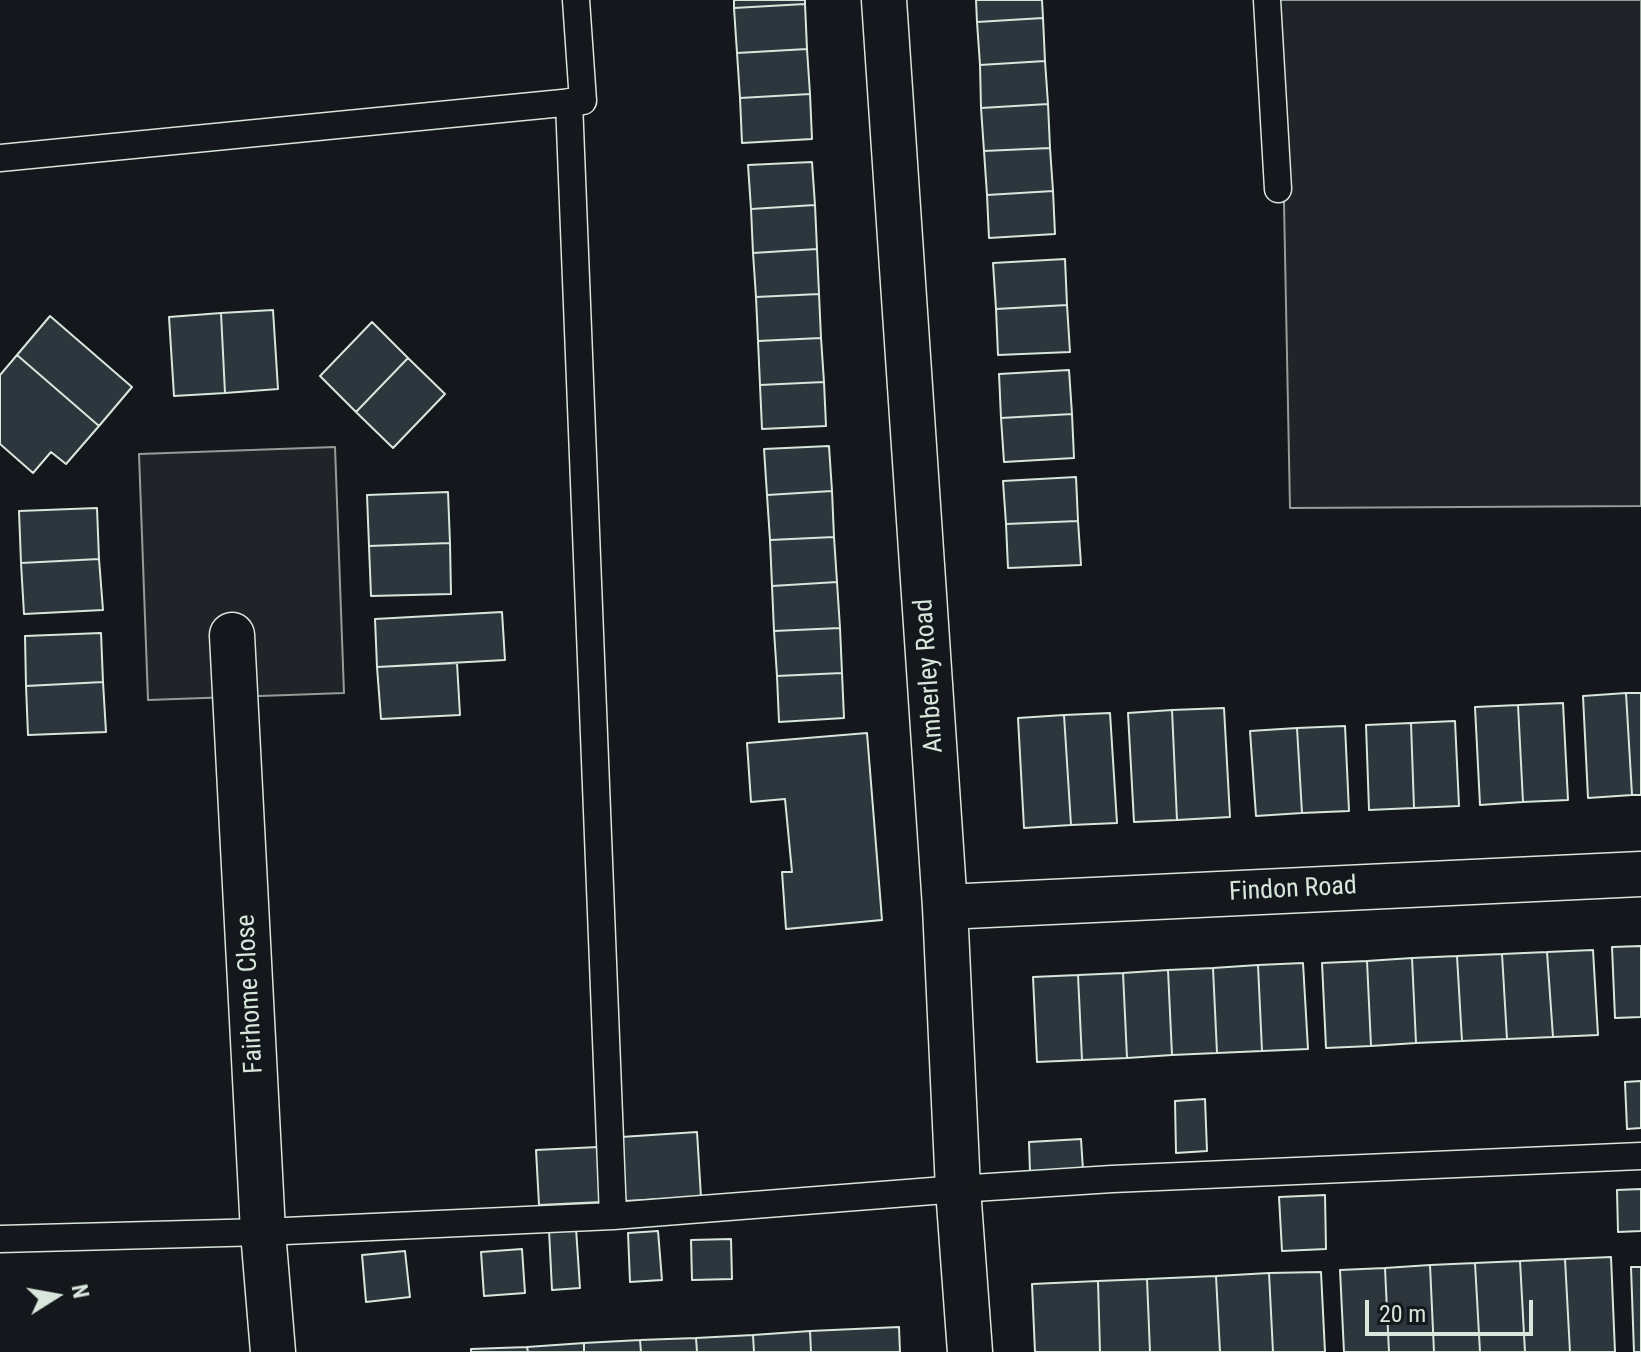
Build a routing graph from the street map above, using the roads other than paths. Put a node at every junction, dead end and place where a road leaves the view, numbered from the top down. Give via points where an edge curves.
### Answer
1 (576, 0) edge
2 (884, 0) edge
3 (1267, 0) edge
4 (569, 102) junction
5 (0, 158) edge
6 (1278, 189) dead end
7 (232, 635) dead end
8 (1641, 874) edge
9 (945, 907) junction
10 (1641, 1156) edge
11 (958, 1189) junction
12 (613, 1216) junction
13 (263, 1232) junction
14 (0, 1239) edge
15 (273, 1352) edge
16 (970, 1352) edge

1 - 4 lane via 583,101
2 - 9 street, Amberley Road
3 - 6 lane
4 - 5 lane
4 - 12 lane
7 - 13 street, Fairhome Close
8 - 9 street, Findon Road
9 - 11 street, Amberley Road
10 - 11 lane
11 - 12 lane
11 - 16 street, Amberley Road
12 - 13 lane
13 - 14 lane
13 - 15 street, Fairhome Close

